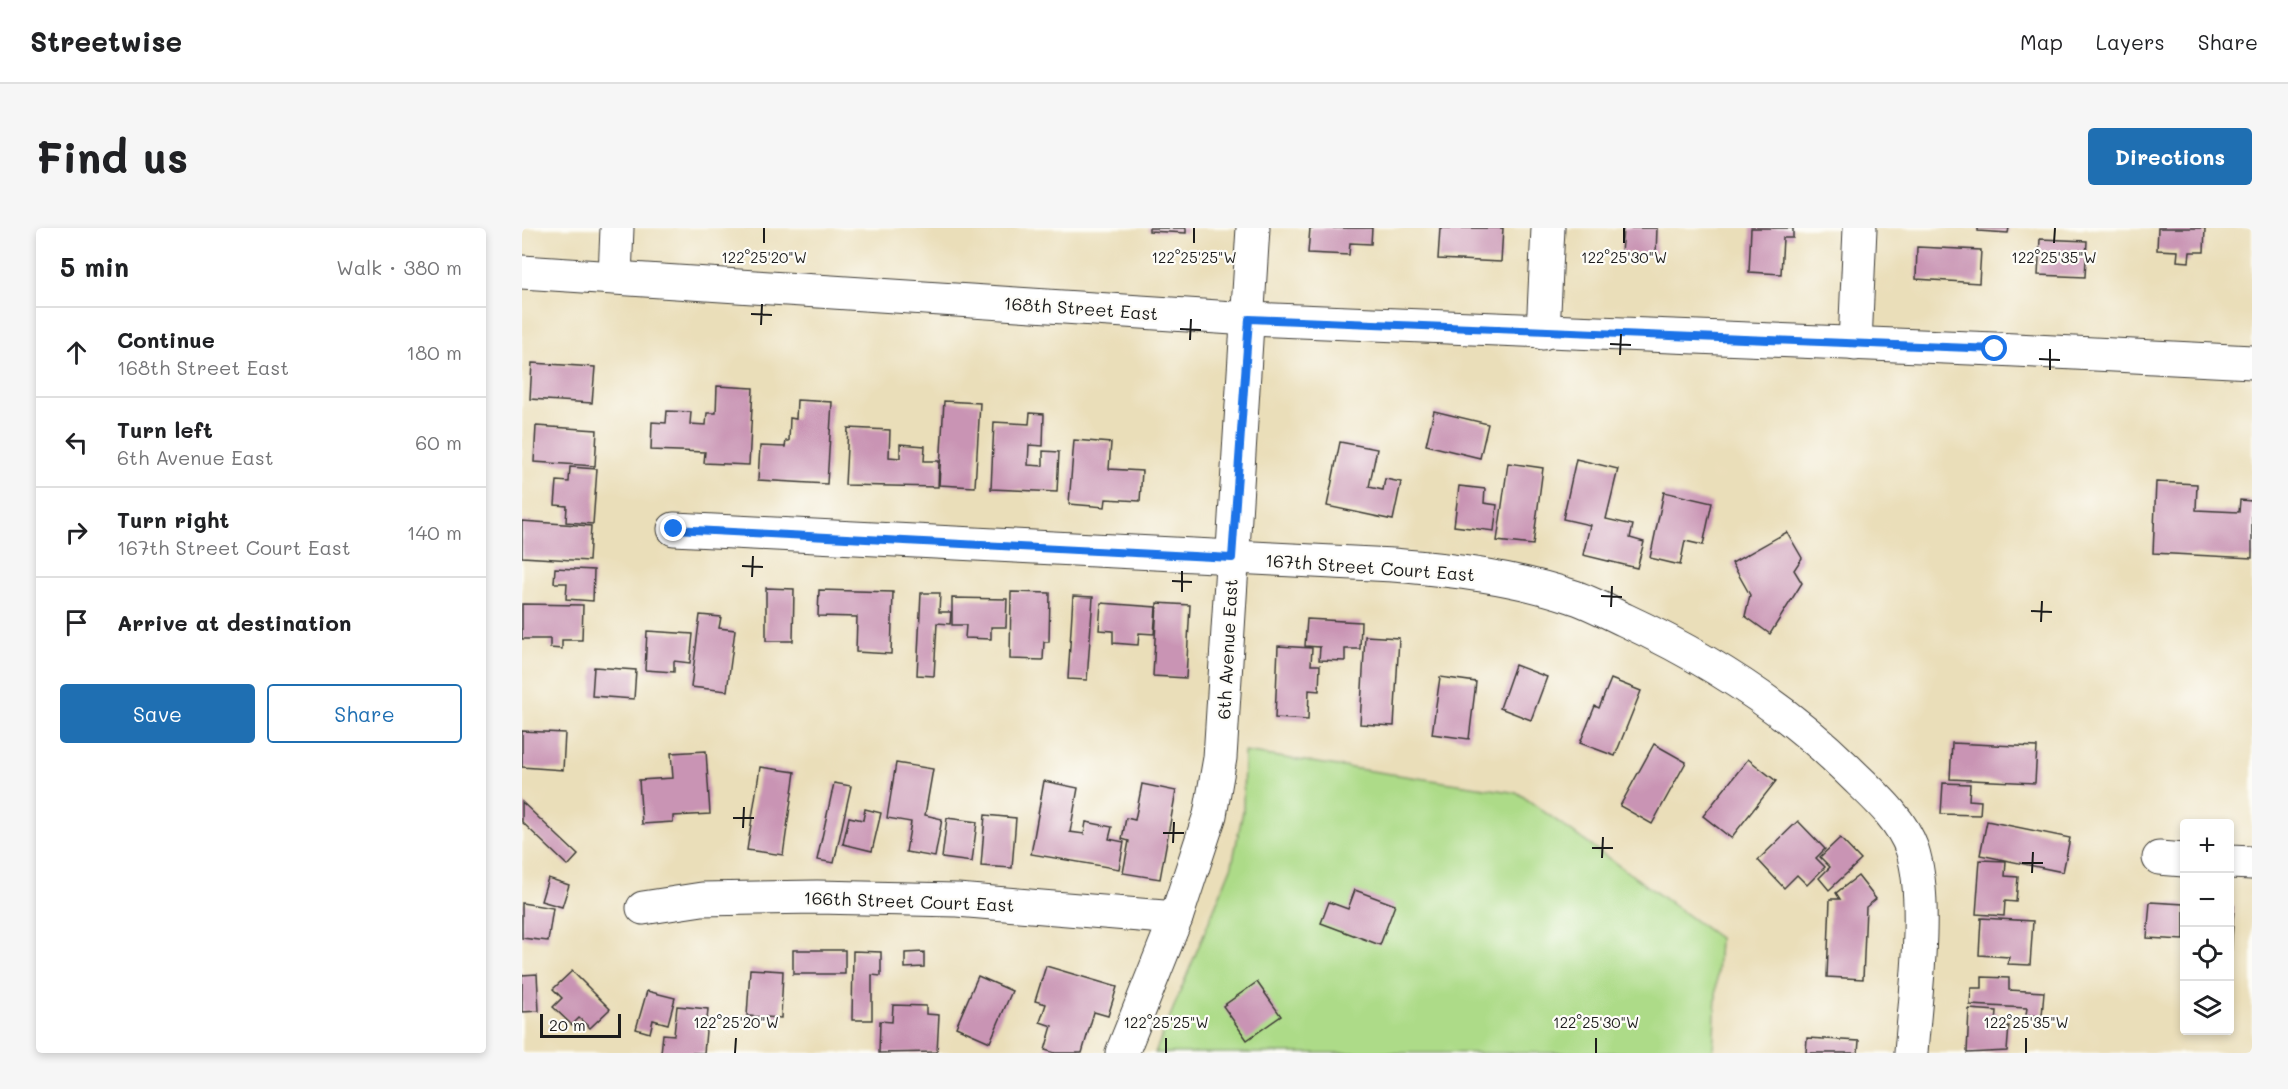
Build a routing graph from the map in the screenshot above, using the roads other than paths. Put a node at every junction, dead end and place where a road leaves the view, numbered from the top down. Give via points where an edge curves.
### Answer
1 (617, 228) edge
2 (1253, 228) edge
3 (1548, 228) edge
4 (1860, 228) edge
5 (522, 272) edge
6 (615, 277) junction
7 (1249, 319) junction
8 (1543, 333) junction
9 (1856, 344) junction
10 (2252, 362) edge
11 (674, 529) dead end
12 (1232, 558) junction
13 (2234, 862) edge
14 (2252, 863) edge
15 (643, 908) dead end
16 (1176, 918) junction
17 (1122, 1053) edge
18 (1911, 1053) edge

1 - 6 street
2 - 7 street, 6th Avenue East
3 - 8 street
4 - 9 street
5 - 6 street, 168th Street East
6 - 7 street, 168th Street East
7 - 8 street, 168th Street East
7 - 12 street, 6th Avenue East
8 - 9 street, 168th Street East
9 - 10 street, 168th Street East
11 - 12 street, 167th Street Court East
12 - 16 street, 6th Avenue East via 1220,758 1210,815
12 - 18 street, 167th Street Court East via 1476,572 1574,597 1696,655 1754,692 1816,739 1888,809 1912,849 1919,876
13 - 14 street
15 - 16 street, 166th Street Court East via 702,899 817,897 957,900
16 - 17 street, 6th Avenue East

